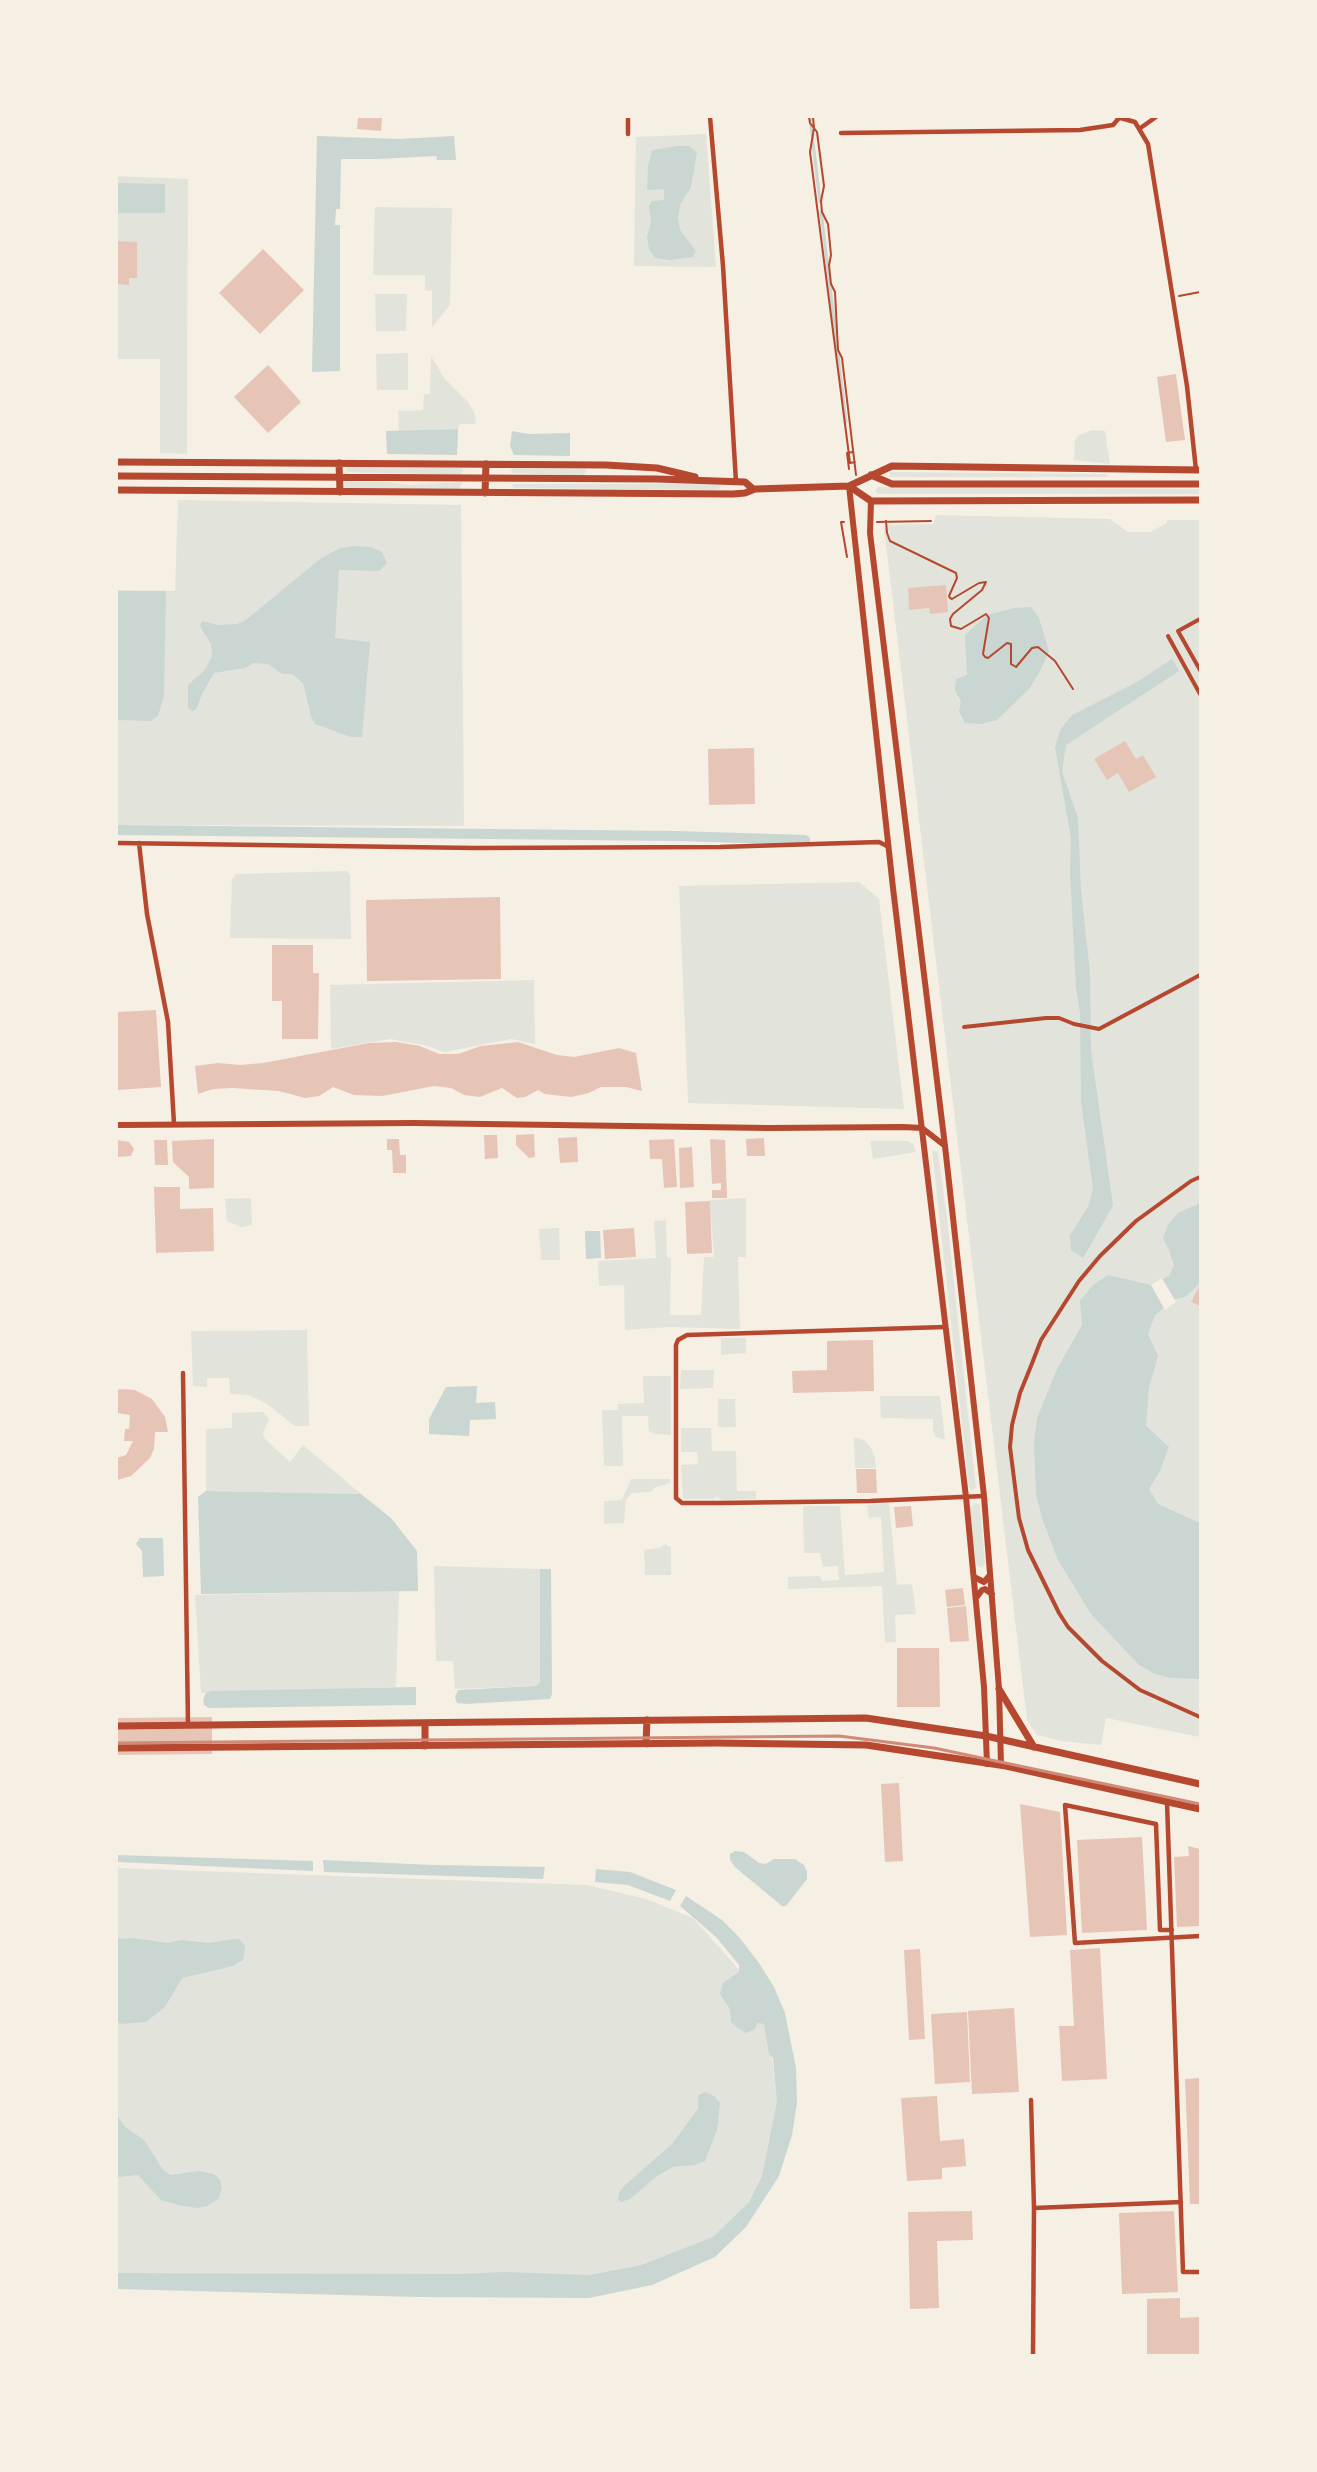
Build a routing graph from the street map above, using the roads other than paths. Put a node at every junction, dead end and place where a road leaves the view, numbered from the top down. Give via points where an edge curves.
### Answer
1 (628, 117) edge
2 (711, 117) edge
3 (1118, 117) edge
4 (1156, 117) edge
5 (1139, 129) junction
6 (841, 133) dead end
7 (628, 134) dead end
8 (117, 462) edge
9 (187, 462) junction
10 (339, 463) junction
11 (486, 464) junction
12 (601, 465) junction
13 (1133, 469) junction
14 (1198, 470) edge
15 (871, 475) junction
16 (117, 476) edge
17 (210, 476) junction
18 (339, 477) junction
19 (485, 478) junction
20 (600, 479) junction
21 (709, 481) junction
22 (736, 482) junction
23 (1134, 484) junction
24 (1200, 484) edge
25 (849, 486) junction
26 (753, 489) junction
27 (117, 490) edge
28 (340, 492) junction
29 (485, 493) junction
30 (1200, 500) edge
31 (871, 501) junction
32 (1200, 619) edge
33 (1168, 636) dead end
34 (1200, 670) edge
35 (1200, 694) edge
36 (117, 843) edge
37 (139, 843) junction
38 (889, 847) junction
39 (1200, 975) edge
40 (963, 1028) dead end
41 (174, 1124) junction
42 (117, 1125) edge
43 (922, 1128) junction
44 (945, 1146) junction
45 (1200, 1177) edge
46 (945, 1327) junction
47 (183, 1374) dead end
48 (984, 1496) junction
49 (966, 1497) junction
50 (991, 1574) junction
51 (974, 1577) junction
52 (992, 1594) junction
53 (976, 1599) junction
54 (999, 1689) junction
55 (1200, 1717) edge
56 (647, 1720) junction
57 (425, 1723) junction
58 (188, 1725) junction
59 (117, 1726) edge
60 (986, 1736) junction
61 (1000, 1739) junction
62 (646, 1744) junction
63 (425, 1746) junction
64 (1034, 1747) junction
65 (117, 1748) edge
66 (987, 1764) junction
67 (1001, 1766) junction
68 (1200, 1784) edge
69 (1167, 1802) junction
70 (1200, 1809) edge
71 (1172, 1930) junction
72 (1200, 1936) edge
73 (1173, 1938) junction
74 (1031, 2100) dead end
75 (1181, 2202) junction
76 (1034, 2208) junction
77 (1200, 2272) edge
78 (1033, 2355) edge

1 - 7 street
2 - 22 street
3 - 5 street via 1131,120
3 - 6 street via 1113,125 1080,130
4 - 5 street
5 - 14 street via 1148,144
8 - 9 main road
9 - 10 main road
9 - 17 main road
10 - 11 main road
10 - 18 main road
11 - 12 main road
11 - 19 main road
12 - 20 main road
12 - 21 main road via 657,468
13 - 14 main road
13 - 15 main road via 892,466
13 - 23 main road
15 - 23 main road via 892,484
15 - 25 main road
16 - 17 main road
17 - 18 main road
18 - 19 main road
18 - 28 main road
19 - 20 main road
19 - 29 main road
20 - 21 main road
21 - 22 main road
22 - 26 main road
23 - 24 main road
25 - 26 main road
25 - 31 main road
25 - 38 street
26 - 29 main road via 733,494
27 - 28 main road
28 - 29 main road
30 - 31 main road
31 - 44 street via 870,533
32 - 34 street via 1178,631
33 - 35 street
36 - 37 street
37 - 38 street via 486,848 879,842
37 - 41 street via 147,914 168,1022
38 - 43 street
39 - 40 street via 1105,1027 1094,1029 1046,1018
41 - 42 street
41 - 43 street
43 - 44 street
43 - 46 street
44 - 48 street
45 - 55 street via 1136,1221 1078,1281 1041,1340 1030,1366 1017,1404 1010,1447 1019,1518 1028,1550 1068,1627 1102,1661 1140,1690
46 - 49 street
46 - 49 street via 684,1336 676,1345 676,1494 682,1503
47 - 58 street
48 - 49 street
48 - 50 street
49 - 51 street
50 - 51 street via 984,1582
50 - 52 street
51 - 53 street
52 - 53 street via 985,1589
52 - 54 street
53 - 60 street
54 - 61 street
54 - 64 main road
56 - 57 main road
56 - 60 main road via 866,1718
56 - 62 main road
57 - 58 main road
57 - 63 main road
58 - 59 main road
60 - 61 main road
60 - 66 street
61 - 64 main road
61 - 67 street
62 - 63 main road
62 - 66 main road via 866,1745
63 - 65 main road
64 - 68 main road
66 - 67 main road
67 - 69 main road
69 - 70 main road
69 - 71 street
71 - 73 street
71 - 73 street via 1160,1930 1156,1824 1065,1805 1076,1943
72 - 73 street
73 - 75 street
74 - 76 street
75 - 76 street
75 - 77 street via 1184,2272
76 - 78 street

